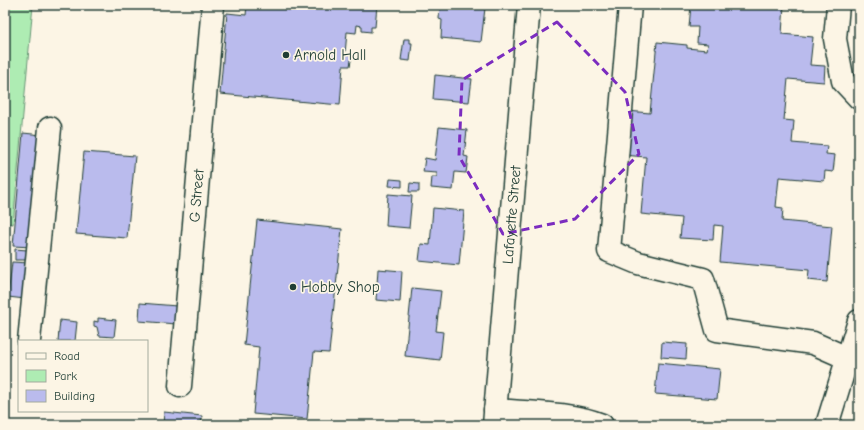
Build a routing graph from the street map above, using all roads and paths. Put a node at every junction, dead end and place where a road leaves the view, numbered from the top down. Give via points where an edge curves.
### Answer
1 (213, 5) edge
2 (529, 5) edge
3 (630, 5) edge
4 (838, 5) edge
5 (859, 98) edge
6 (50, 128) dead end
7 (859, 321) edge
8 (29, 340) edge
9 (847, 358) junction
10 (180, 386) dead end
11 (494, 418) edge
12 (602, 425) edge
13 (827, 425) edge

1 - 10 street, G Street
2 - 11 street, Lafayette Street
3 - 9 street via 609,251 638,263 703,279 716,330 813,343
4 - 5 street via 836,39 843,81
6 - 8 street
7 - 9 street
9 - 13 street
11 - 12 street via 563,416 590,420

